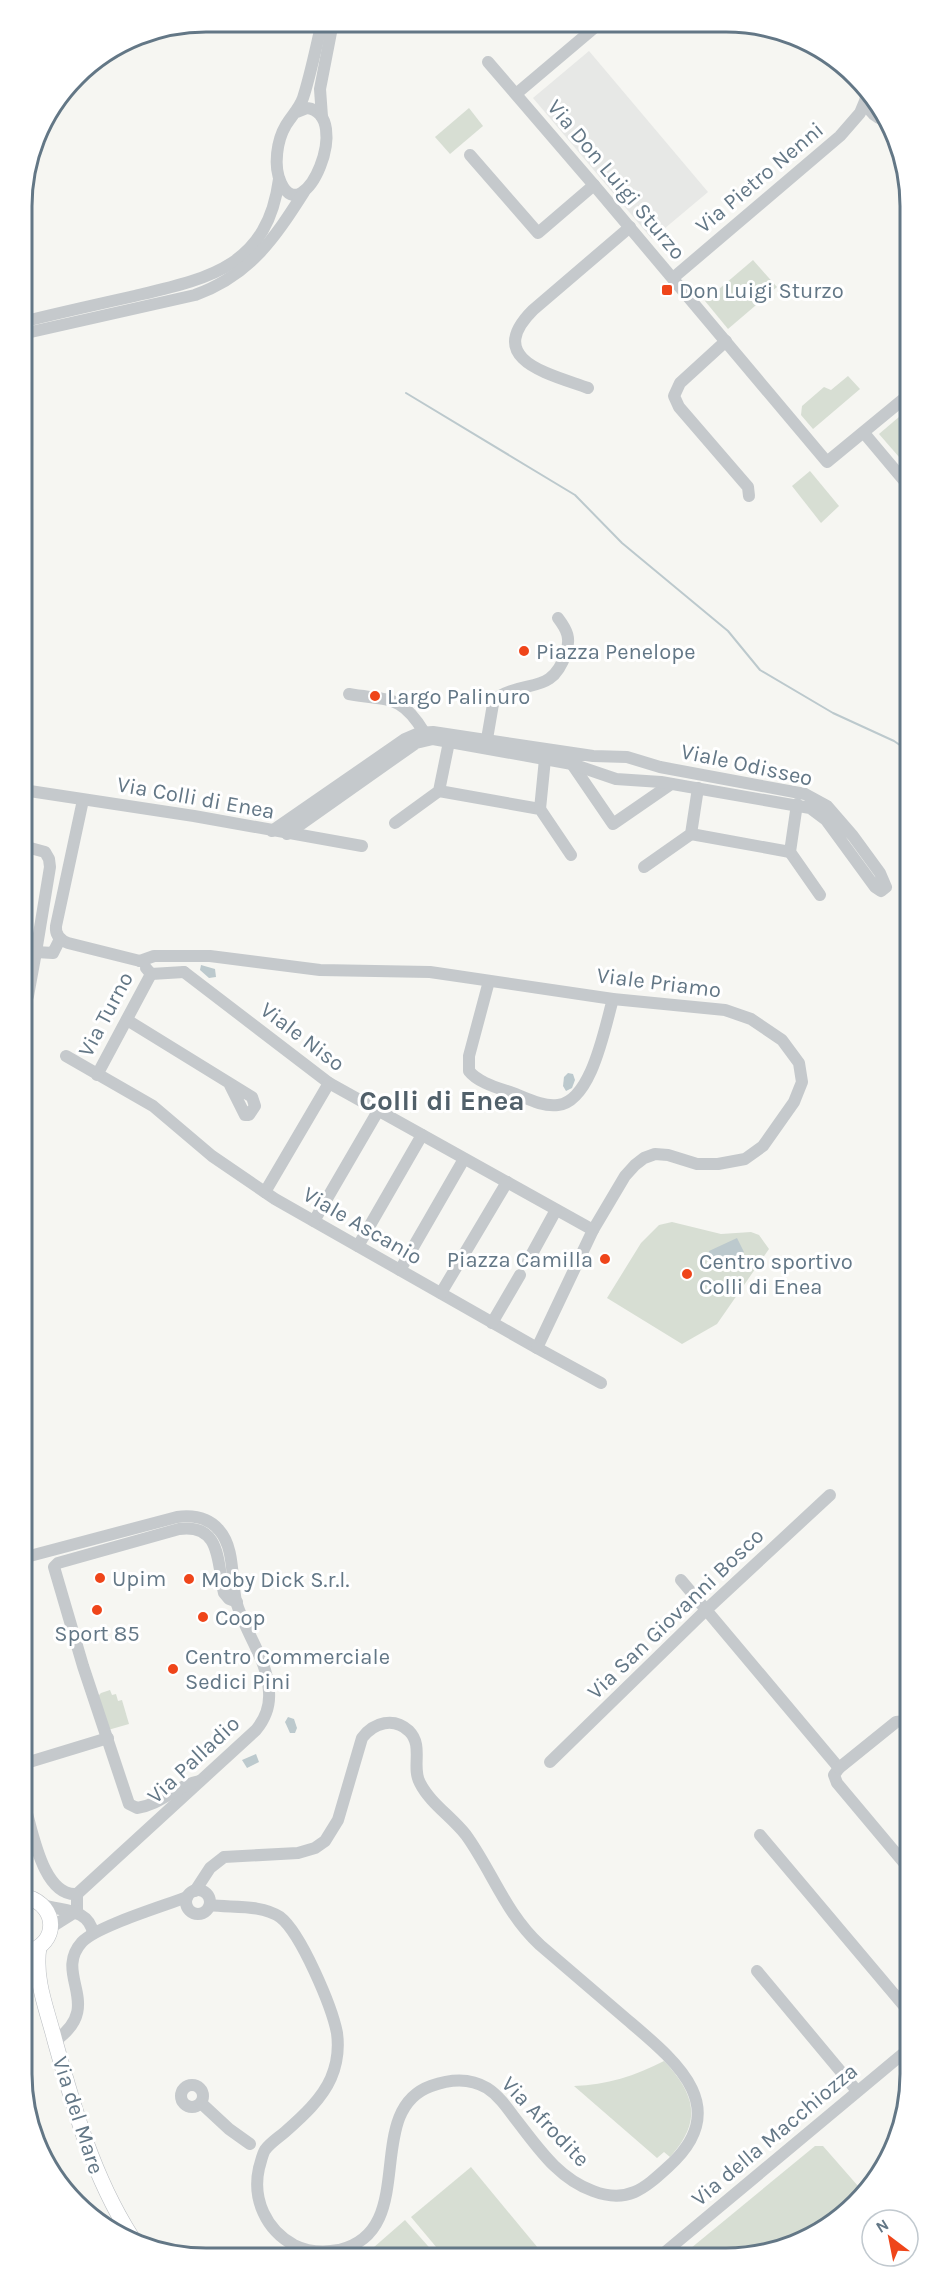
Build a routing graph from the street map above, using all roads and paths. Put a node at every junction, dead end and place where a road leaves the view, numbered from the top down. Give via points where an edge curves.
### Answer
1 (590, 31) edge
2 (319, 32) edge
3 (331, 32) edge
4 (488, 62) dead end
5 (516, 94) junction
6 (865, 101) joint
7 (297, 112) junction
8 (322, 117) junction
9 (876, 117) joint
10 (840, 136) junction
11 (470, 155) dead end
12 (279, 179) junction
13 (594, 185) junction
14 (304, 192) junction
15 (630, 228) junction
16 (673, 278) junction
17 (32, 320) edge
18 (32, 332) edge
19 (726, 341) junction
20 (588, 388) dead end
21 (900, 403) edge
22 (864, 432) junction
23 (900, 476) edge
24 (749, 496) dead end
25 (558, 618) dead end
26 (349, 694) dead end
27 (424, 732) junction
28 (487, 739) junction
29 (449, 742) junction
30 (609, 756) junction
31 (545, 759) junction
32 (381, 761) junction
33 (640, 761) junction
34 (572, 764) junction
35 (604, 775) junction
36 (637, 782) junction
37 (671, 784) junction
38 (723, 785) junction
39 (698, 788) junction
40 (439, 791) junction
41 (32, 792) edge
42 (83, 800) junction
43 (797, 804) junction
44 (540, 809) junction
45 (395, 823) dead end
46 (272, 831) junction
47 (287, 834) junction
48 (691, 834) junction
49 (362, 846) dead end
50 (32, 848) edge
51 (790, 852) junction
52 (571, 855) dead end
53 (644, 867) dead end
54 (820, 894) dead end
55 (60, 939) junction
56 (36, 952) junction
57 (187, 956) junction
58 (140, 961) junction
59 (184, 972) junction
60 (32, 974) edge
61 (151, 974) junction
62 (489, 981) junction
63 (613, 999) junction
64 (127, 1020) junction
65 (66, 1056) dead end
66 (97, 1075) junction
67 (328, 1083) junction
68 (230, 1085) dead end
69 (378, 1111) junction
70 (422, 1135) junction
71 (464, 1159) junction
72 (507, 1182) junction
73 (265, 1192) junction
74 (556, 1210) junction
75 (314, 1221) junction
76 (593, 1230) junction
77 (358, 1246) junction
78 (528, 1261) dead end
79 (400, 1270) junction
80 (520, 1275) dead end
81 (441, 1293) junction
82 (492, 1323) junction
83 (537, 1348) junction
84 (601, 1383) dead end
85 (830, 1495) dead end
86 (32, 1555) edge
87 (681, 1580) dead end
88 (237, 1602) junction
89 (706, 1610) junction
90 (900, 1722) edge
91 (108, 1738) junction
92 (32, 1761) edge
93 (550, 1762) dead end
94 (839, 1768) junction
95 (201, 1780) junction
96 (32, 1828) edge
97 (760, 1835) dead end
98 (900, 1858) edge
99 (74, 1894) junction
100 (32, 1897) edge
101 (186, 1898) junction
102 (210, 1905) junction
103 (57, 1909) junction
104 (76, 1911) junction
105 (50, 1928) junction
106 (93, 1933) junction
107 (33, 1950) edge
108 (757, 1971) dead end
109 (32, 1975) edge
110 (40, 1988) junction
111 (900, 2001) edge
112 (55, 2041) junction
113 (900, 2055) edge
114 (857, 2091) junction
115 (201, 2103) dead end
116 (250, 2144) junction
117 (268, 2146) junction
118 (260, 2166) junction
119 (128, 2231) edge
120 (303, 2248) edge
121 (341, 2248) edge
122 (670, 2248) edge

1 - 5 street
2 - 7 street
3 - 8 street via 320,89
4 - 5 street, Via Don Luigi Sturzo
5 - 13 street, Via Don Luigi Sturzo
6 - 9 street
6 - 10 street, Via Pietro Nenni
7 - 8 street via 310,108
7 - 12 street via 281,136
8 - 14 street via 326,132 323,159
9 - 10 street
10 - 16 street, Via Pietro Nenni
11 - 13 street via 538,233
12 - 14 street via 290,194
12 - 17 street via 271,216 262,233 221,270 193,283
13 - 15 street, Via Don Luigi Sturzo
14 - 18 street via 264,250 216,286 195,295
15 - 16 street, Via Don Luigi Sturzo
15 - 20 street via 533,310 515,336 516,350 528,365
16 - 19 street, Via Don Luigi Sturzo
19 - 22 street, Via Don Luigi Sturzo via 827,462
19 - 24 street via 682,380 674,396 679,407 749,489
21 - 22 street
22 - 23 street
25 - 28 street via 569,641 558,672 547,681 498,696
26 - 27 street via 399,703 410,711
27 - 28 street, Viale Odisseo
27 - 32 street, Viale Odisseo via 405,738
28 - 30 street, Viale Odisseo
29 - 31 street, Viale Odisseo
29 - 32 street, Viale Odisseo via 421,741
29 - 40 street
30 - 33 street, Viale Odisseo
30 - 35 street via 603,765
31 - 34 street, Viale Odisseo
31 - 44 street
32 - 46 street, Viale Odisseo
32 - 47 street, Viale Odisseo
33 - 36 street via 644,772
33 - 38 street, Viale Odisseo
34 - 35 street, Viale Odisseo
34 - 37 street via 613,824
35 - 36 street, Viale Odisseo
36 - 37 street, Viale Odisseo
37 - 39 street, Viale Odisseo
38 - 39 street, Viale Odisseo
38 - 43 street, Viale Odisseo
38 - 43 street, Viale Odisseo via 797,791 821,802 862,847 885,880 885,890 875,887 823,816
39 - 48 street
40 - 44 street
40 - 45 street
41 - 42 street, Via Colli di Enea
42 - 46 street, Via Colli di Enea
42 - 55 street via 56,926
43 - 51 street
44 - 52 street
46 - 47 street, Via Colli di Enea
47 - 49 street, Via Colli di Enea
48 - 51 street
48 - 53 street
50 - 56 street via 42,850 50,862
51 - 54 street
55 - 56 street via 53,953
55 - 58 street
56 - 60 street
57 - 58 street, Viale Priamo via 154,956
57 - 59 street
57 - 62 street, Viale Priamo via 320,970 425,971
58 - 61 street
59 - 61 street
59 - 67 street, Viale Niso
61 - 64 street, Via Turno
62 - 63 street, Viale Priamo
62 - 63 street via 469,1056 469,1071 489,1084 554,1106 571,1100 587,1078
63 - 76 street, Viale Priamo via 715,1009 747,1017 789,1047 799,1063 802,1078 794,1102 756,1153 710,1165 664,1154 647,1156 628,1173
64 - 66 street, Via Turno
64 - 68 street
65 - 66 street, Viale Ascanio
66 - 73 street, Viale Ascanio via 159,1110 212,1156
67 - 69 street, Viale Niso
67 - 73 street
69 - 70 street, Viale Niso
69 - 75 street
70 - 71 street, Viale Niso
70 - 77 street
71 - 72 street, Viale Niso
71 - 79 street
72 - 74 street, Viale Niso
72 - 81 street
73 - 75 street, Viale Ascanio
74 - 76 street, Viale Niso
74 - 78 street
75 - 77 street, Viale Ascanio
76 - 83 street
77 - 79 street, Viale Ascanio
79 - 81 street, Viale Ascanio
80 - 82 street
81 - 82 street, Viale Ascanio
82 - 83 street, Viale Ascanio
83 - 84 street, Viale Ascanio
85 - 89 street, Via San Giovanni Bosco
86 - 88 street, Via Palladio via 194,1516 214,1525 226,1540
87 - 89 street
88 - 91 street via 224,1593 213,1542 194,1528 56,1564 54,1570
88 - 95 street, Via Palladio via 267,1676 268,1708 256,1730
89 - 93 street, Via San Giovanni Bosco
89 - 94 street
90 - 94 street
91 - 92 street
91 - 95 street via 126,1799 135,1808 154,1804 180,1787
94 - 98 street via 834,1775 837,1782
95 - 99 street, Via Palladio
96 - 99 street via 47,1874 58,1887
97 - 111 street
99 - 103 street, Via Palladio
99 - 104 street
100 - 103 street
100 - 105 main road via 47,1911
101 - 102 street via 206,1893
101 - 102 street via 191,1912 205,1912
101 - 106 street
101 - 121 street, Via Afrodite via 221,1858 298,1853 322,1843 338,1820 362,1738 378,1724 398,1724 416,1741 421,1785 471,1842 523,1928 666,2053 693,2089 697,2103 695,2131 682,2154 639,2190 617,2196 592,2191 563,2175 485,2087 460,2080 426,2087 411,2099 399,2118 385,2203 374,2226 358,2242
102 - 117 street, Via Afrodite via 266,1911 287,1923 310,1963 336,2028 337,2054 326,2088
103 - 104 street
104 - 105 street
104 - 106 street via 90,1923
105 - 107 main road
106 - 112 street via 79,1945 73,1958 79,2004 76,2019
107 - 110 main road, Via del Mare
108 - 114 street
109 - 110 main road, Via del Mare
110 - 112 main road, Via del Mare
112 - 119 main road, Via del Mare via 100,2180
113 - 114 street, Via della Macchiozza
114 - 122 street, Via della Macchiozza
115 - 116 street
116 - 117 street
116 - 118 street
117 - 118 street, Via Afrodite
118 - 120 street, Via Afrodite via 257,2182 261,2209 271,2227

